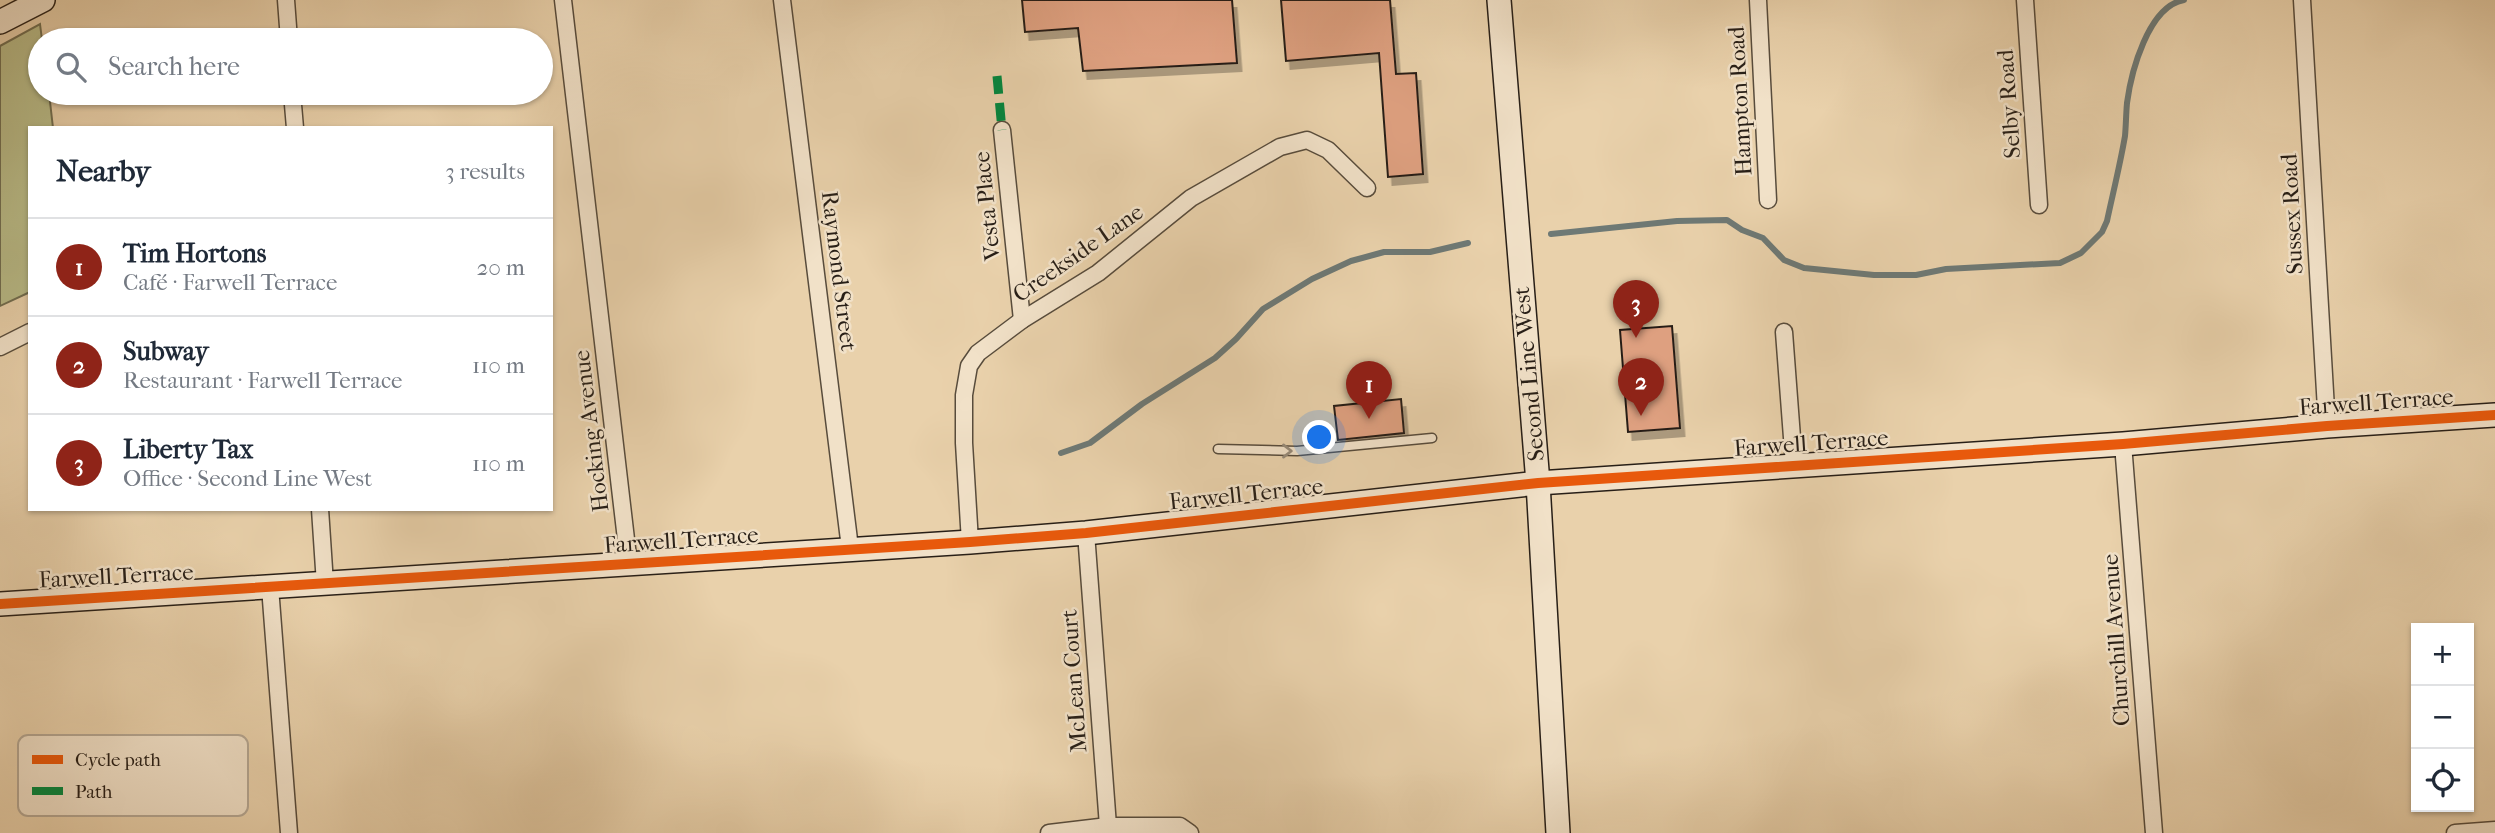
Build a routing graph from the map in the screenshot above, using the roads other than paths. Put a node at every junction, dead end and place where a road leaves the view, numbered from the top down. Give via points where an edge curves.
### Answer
1 (43, 0) edge
2 (286, 0) edge
3 (563, 0) edge
4 (782, 0) edge
5 (1499, 0) edge
6 (1758, 0) edge
7 (2025, 0) edge
8 (2302, 0) edge
9 (0, 22) edge
10 (288, 28) edge
11 (293, 105) edge
12 (295, 126) edge
13 (1002, 130) dead end
14 (1367, 188) dead end
15 (1768, 200) dead end
16 (2039, 205) dead end
17 (1022, 320) junction
18 (1784, 332) dead end
19 (28, 333) edge
20 (0, 347) edge
21 (2495, 415) edge
22 (2327, 426) junction
23 (1432, 438) dead end
24 (2123, 444) junction
25 (1218, 449) dead end
26 (1794, 464) junction
27 (1538, 483) junction
28 (320, 511) edge
29 (1086, 533) junction
30 (970, 542) junction
31 (850, 548) junction
32 (629, 565) junction
33 (325, 584) junction
34 (270, 587) junction
35 (0, 604) edge
36 (1108, 826) junction
37 (2495, 830) edge
38 (289, 833) edge
39 (1049, 833) edge
40 (1190, 833) edge
41 (1558, 833) edge
42 (2154, 833) edge
43 (2455, 833) edge

1 - 9 street
2 - 10 street
3 - 32 street, Hocking Avenue
4 - 31 street, Raymond Street
5 - 27 street, Second Line West
6 - 15 street, Hampton Road
7 - 16 street, Selby Road
8 - 22 street, Sussex Road
11 - 12 street
13 - 17 street, Vesta Place
14 - 17 street, Creekside Lane via 1328,150 1307,141 1280,147 1191,198 1098,273
17 - 30 street, Creekside Lane via 978,353 969,366 964,443
18 - 26 street
19 - 20 street
21 - 22 street, Farwell Terrace
22 - 24 street, Farwell Terrace
25 -> 23 lane via 1297,451
24 - 26 street, Farwell Terrace
24 - 42 street, Churchill Avenue
26 - 27 street, Farwell Terrace
27 - 29 street, Farwell Terrace
27 - 41 street, Second Line West
28 - 33 street
29 - 30 street, Farwell Terrace
29 - 36 street, McLean Court
30 - 31 street, Farwell Terrace
31 - 32 street, Farwell Terrace
32 - 33 street, Farwell Terrace
33 - 34 street, Farwell Terrace
34 - 35 street, Farwell Terrace
34 - 38 street
36 - 39 street
36 - 40 street via 1180,826
37 - 43 street

